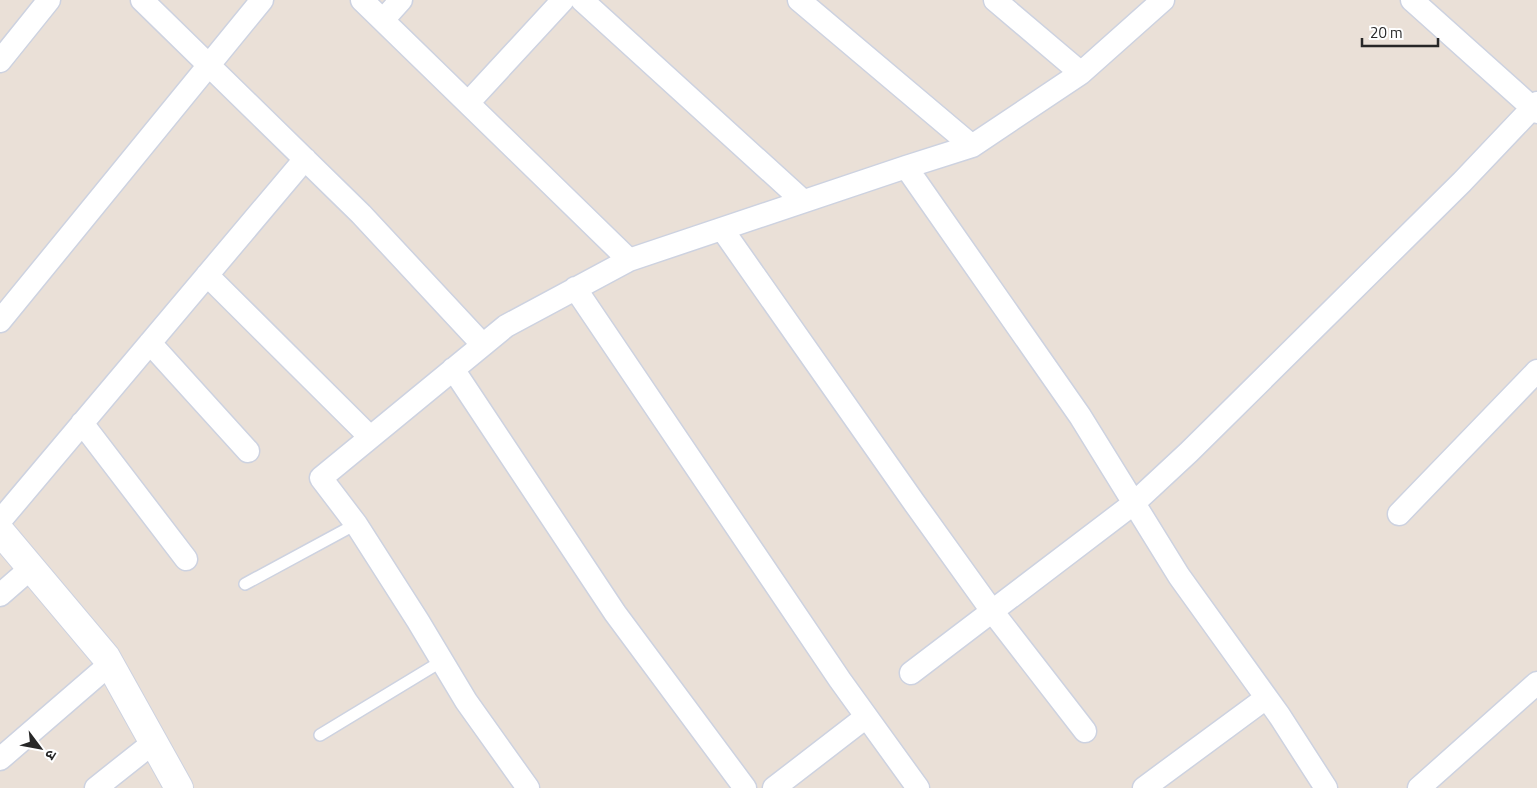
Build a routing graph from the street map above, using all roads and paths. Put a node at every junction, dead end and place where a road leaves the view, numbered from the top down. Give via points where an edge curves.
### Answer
1 (49, 0) edge
2 (142, 0) edge
3 (262, 0) edge
4 (362, 0) edge
5 (401, 0) edge
6 (563, 0) edge
7 (582, 0) edge
8 (799, 0) edge
9 (996, 0) edge
10 (1163, 0) edge
11 (1413, 1) edge
12 (383, 20) junction
13 (0, 61) edge
14 (208, 65) junction
15 (1081, 72) junction
16 (468, 103) junction
17 (1535, 108) edge
18 (972, 146) junction
19 (305, 159) junction
20 (906, 167) junction
21 (803, 202) junction
22 (722, 229) junction
23 (629, 260) junction
24 (208, 275) junction
25 (575, 288) junction
26 (0, 321) edge
27 (150, 343) junction
28 (483, 345) junction
29 (453, 369) junction
30 (1537, 371) edge
31 (82, 423) junction
32 (370, 437) junction
33 (248, 451) dead end
34 (1133, 504) junction
35 (1399, 514) dead end
36 (0, 520) edge
37 (356, 524) junction
38 (0, 531) edge
39 (186, 559) dead end
40 (31, 568) junction
41 (245, 584) dead end
42 (0, 595) edge
43 (992, 611) junction
44 (442, 661) junction
45 (110, 664) junction
46 (910, 673) dead end
47 (1537, 683) edge
48 (1266, 698) junction
49 (866, 717) junction
50 (1085, 730) dead end
51 (320, 735) dead end
52 (154, 742) junction
53 (0, 760) edge
54 (96, 788) edge
55 (180, 788) edge
56 (528, 788) edge
57 (744, 788) edge
58 (774, 788) edge
59 (918, 788) edge
60 (1144, 788) edge
61 (1326, 788) edge
62 (1419, 788) edge

1 - 13 street
2 - 14 street
3 - 14 street
4 - 12 street
5 - 12 street
6 - 16 street
7 - 21 street
8 - 18 street
9 - 15 street
10 - 15 street
11 - 17 street
12 - 16 street
14 - 19 street
14 - 26 street
15 - 18 street
16 - 23 street
17 - 34 street via 1190,452
18 - 20 street
19 - 24 street
19 - 28 street
20 - 21 street
20 - 34 street via 1080,416
21 - 22 street
22 - 23 street
22 - 43 street
23 - 25 street
24 - 27 street
24 - 32 street
25 - 28 street via 506,326
25 - 49 street
27 - 31 street
27 - 33 street
28 - 29 street
29 - 32 street
29 - 57 street via 615,613
30 - 35 street
31 - 36 street
31 - 39 street
32 - 37 street via 321,478
34 - 43 street
34 - 48 street via 1179,576
37 - 41 lane
37 - 44 street
38 - 40 street
40 - 42 street
40 - 45 street
43 - 46 street
43 - 50 street
44 - 51 lane
44 - 56 street via 466,701
45 - 52 street
45 - 53 street
47 - 62 street
48 - 60 street
48 - 61 street
49 - 58 street
49 - 59 street
52 - 54 street
52 - 55 street

